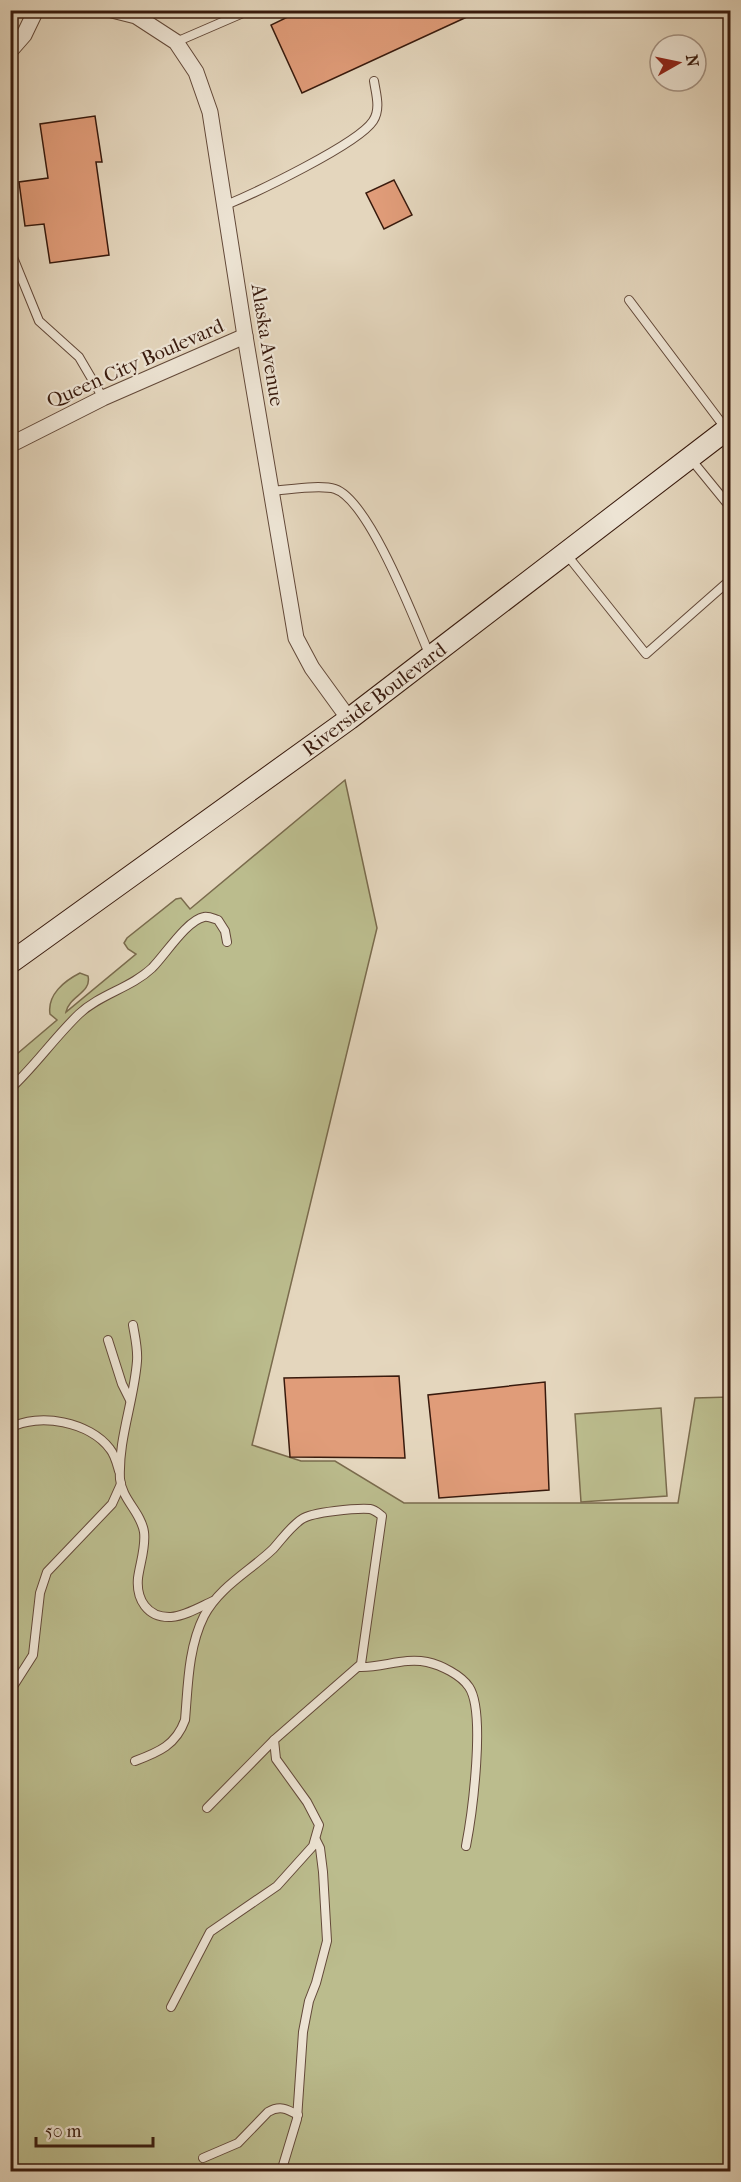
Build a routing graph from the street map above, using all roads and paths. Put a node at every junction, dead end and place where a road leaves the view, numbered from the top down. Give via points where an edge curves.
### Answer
1 (36, 10) edge
2 (112, 10) edge
3 (250, 10) edge
4 (176, 42) junction
5 (10, 51) edge
6 (374, 81) dead end
7 (10, 100) edge
8 (10, 144) edge
9 (226, 205) junction
10 (10, 250) edge
11 (728, 254) dead end
12 (730, 265) edge
13 (629, 300) dead end
14 (245, 336) junction
15 (104, 398) junction
16 (729, 429) edge
17 (10, 445) edge
18 (689, 457) junction
19 (270, 491) junction
20 (730, 507) edge
21 (565, 552) junction
22 (730, 580) edge
23 (430, 657) junction
24 (349, 719) junction
25 (227, 942) dead end
26 (10, 963) edge
27 (10, 1089) edge
28 (133, 1325) dead end
29 (108, 1340) dead end
30 (130, 1400) junction
31 (10, 1428) edge
32 (121, 1481) junction
33 (215, 1600) junction
34 (359, 1667) junction
35 (10, 1692) edge
36 (274, 1740) junction
37 (135, 1761) dead end
38 (207, 1808) dead end
39 (316, 1840) junction
40 (466, 1846) dead end
41 (171, 2007) dead end
42 (298, 2115) junction
43 (203, 2158) dead end
44 (281, 2172) edge

1 - 5 street via 24,35
2 - 4 street, Alaska Avenue via 136,16
3 - 4 lane
4 - 9 street, Alaska Avenue via 196,72 210,112
6 - 9 lane via 378,109 373,122 352,141
7 - 8 lane
9 - 14 street, Alaska Avenue
10 - 15 lane via 39,321 79,357
11 - 12 lane
13 - 16 lane
14 - 15 street, Queen City Boulevard
14 - 19 street, Alaska Avenue
15 - 17 street, Queen City Boulevard
16 - 18 main road, Riverside Boulevard
18 - 20 lane
18 - 21 main road, Riverside Boulevard
19 - 23 lane via 336,489 359,508 382,546
19 - 24 street, Alaska Avenue via 296,638 312,668
21 - 22 lane via 646,654
21 - 23 main road, Riverside Boulevard
23 - 24 main road, Riverside Boulevard
24 - 26 main road, Riverside Boulevard
25 - 27 lane via 218,920 204,917 189,926 140,978 81,1012
28 - 30 lane via 137,1363
29 - 30 lane
30 - 32 lane via 124,1426
31 - 32 lane via 39,1419 56,1420 87,1432 112,1450
32 - 33 lane via 122,1492 137,1512 144,1533 138,1580 141,1603 155,1614 171,1617
32 - 35 lane via 112,1504 47,1572 40,1593 33,1655
33 - 34 lane via 302,1519 323,1513 373,1509 382,1516
33 - 37 lane via 204,1617 194,1648 183,1727 172,1743
34 - 36 lane
34 - 40 lane via 423,1661 463,1680 471,1689 476,1770
36 - 38 lane
36 - 39 lane via 276,1759 319,1825
39 - 41 lane via 278,1886 210,1932
39 - 42 lane via 323,1872 327,1941 303,2032
42 - 43 lane via 287,2108 274,2108 238,2143
42 - 44 lane

